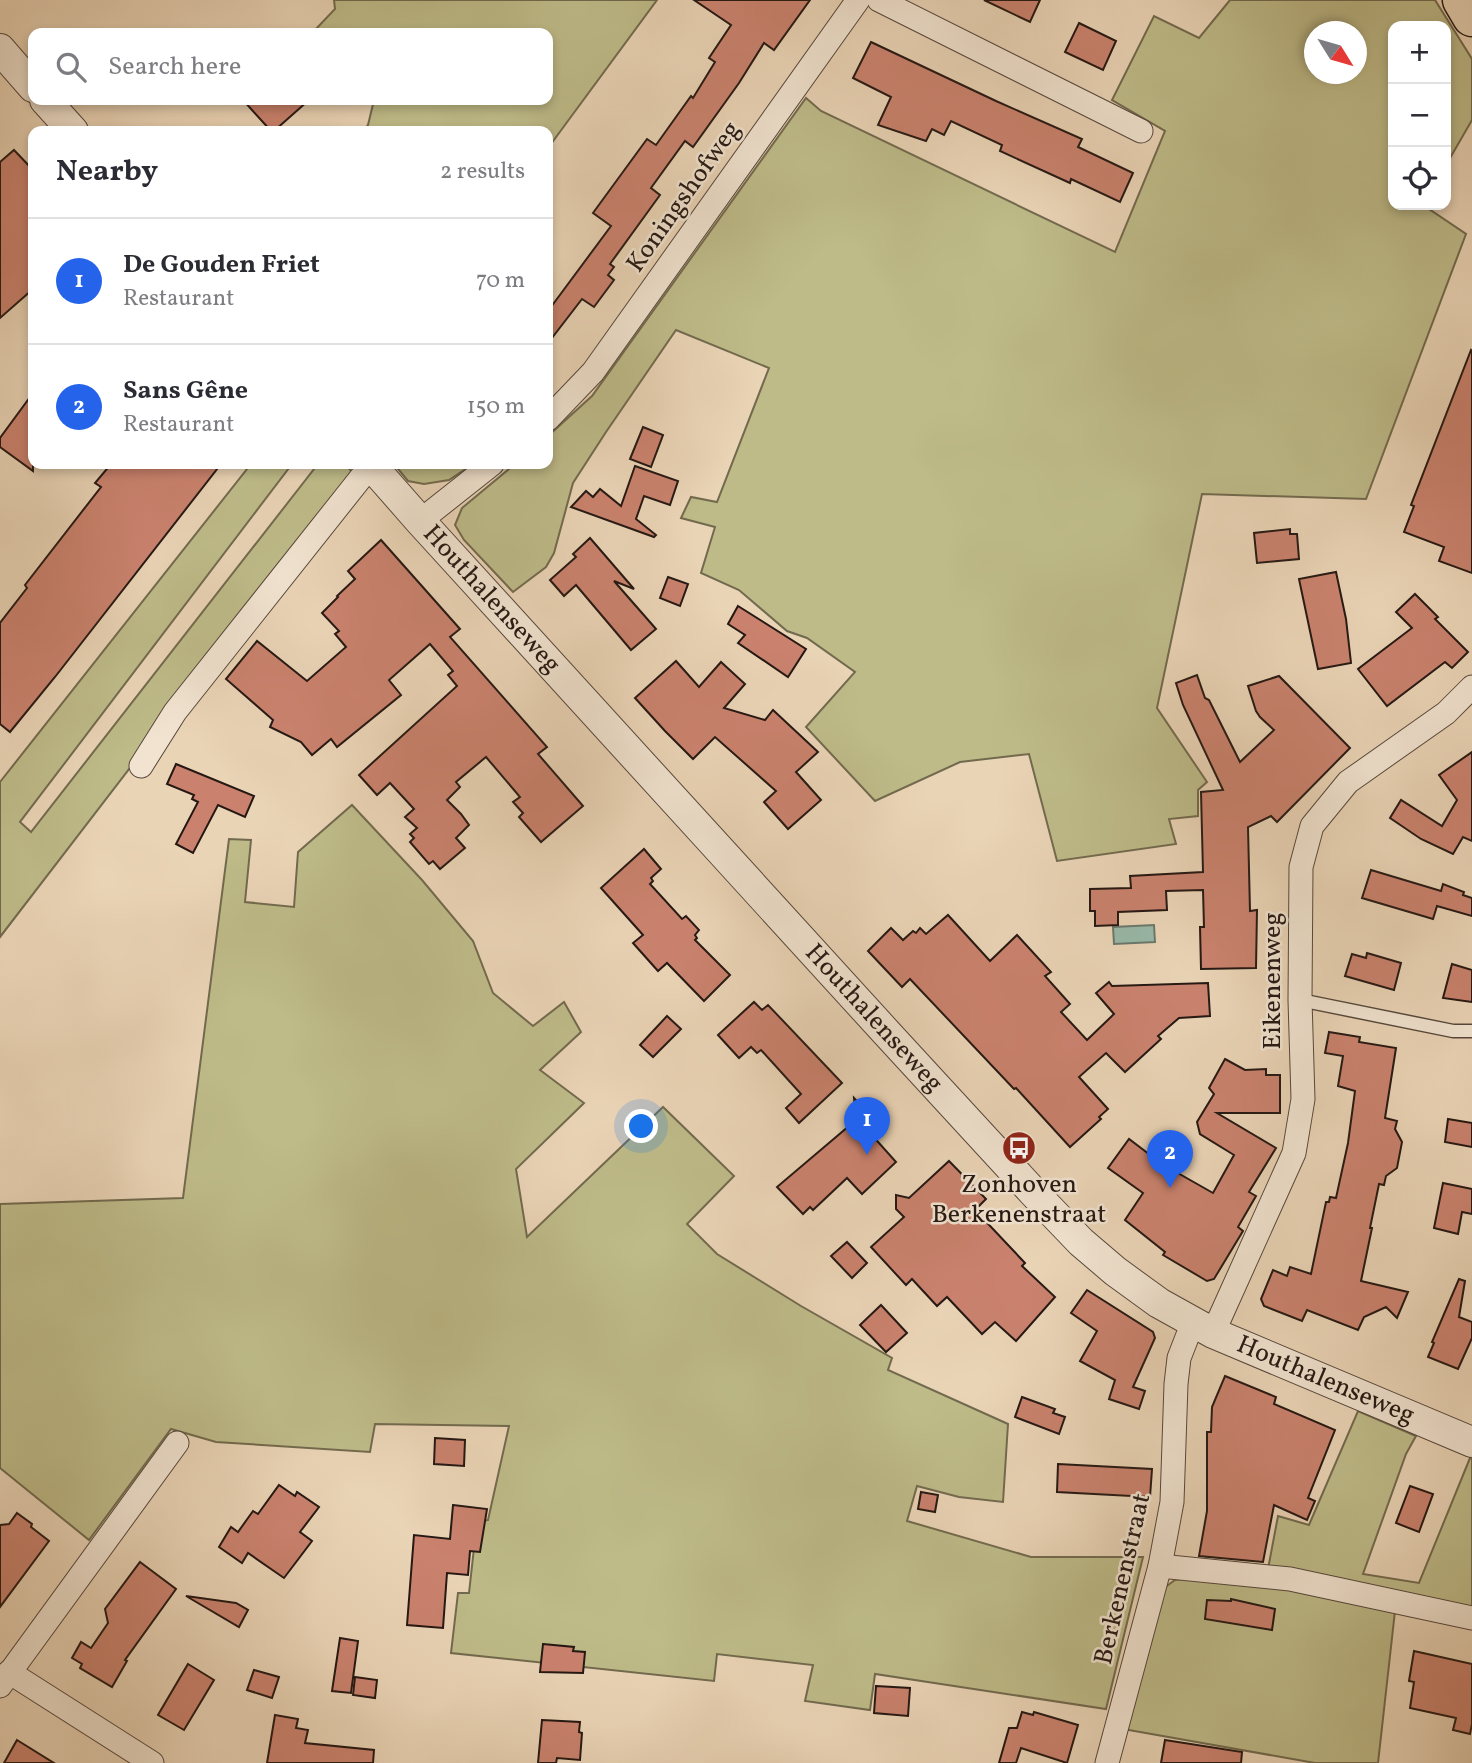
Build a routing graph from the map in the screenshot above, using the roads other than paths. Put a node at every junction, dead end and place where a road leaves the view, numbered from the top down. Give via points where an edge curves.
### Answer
1 (858, 0) edge
2 (879, 0) edge
3 (1462, 0) edge
4 (1472, 17) edge
5 (50, 105) edge
6 (68, 126) edge
7 (1141, 131) dead end
8 (553, 414) edge
9 (367, 469) edge
10 (375, 469) edge
11 (486, 469) edge
12 (420, 521) junction
13 (1472, 687) edge
14 (141, 766) dead end
15 (1300, 1000) junction
16 (1472, 1031) edge
17 (1203, 1327) junction
18 (1472, 1442) edge
19 (177, 1443) dead end
20 (1160, 1566) junction
21 (1472, 1618) edge
22 (5, 1679) edge
23 (152, 1763) edge
24 (1107, 1763) edge

1 - 8 street, Koningshofweg via 593,372
2 - 7 street
3 - 4 highway
5 - 6 street
9 - 14 street, Houthalenseweg via 175,712
10 - 12 street, Houthalenseweg
11 - 12 street
12 - 17 street, Houthalenseweg via 1081,1242 1159,1303
13 - 15 street, Eikenenweg via 1446,713 1348,782 1312,826 1301,867
15 - 16 lane
15 - 17 street, Eikenenweg via 1303,1099 1294,1153
17 - 18 street, Houthalenseweg
17 - 20 street, Berkenenstraat via 1179,1359 1172,1502
19 - 22 street
20 - 21 street via 1290,1579
20 - 24 street, Berkenenstraat
22 - 23 street

